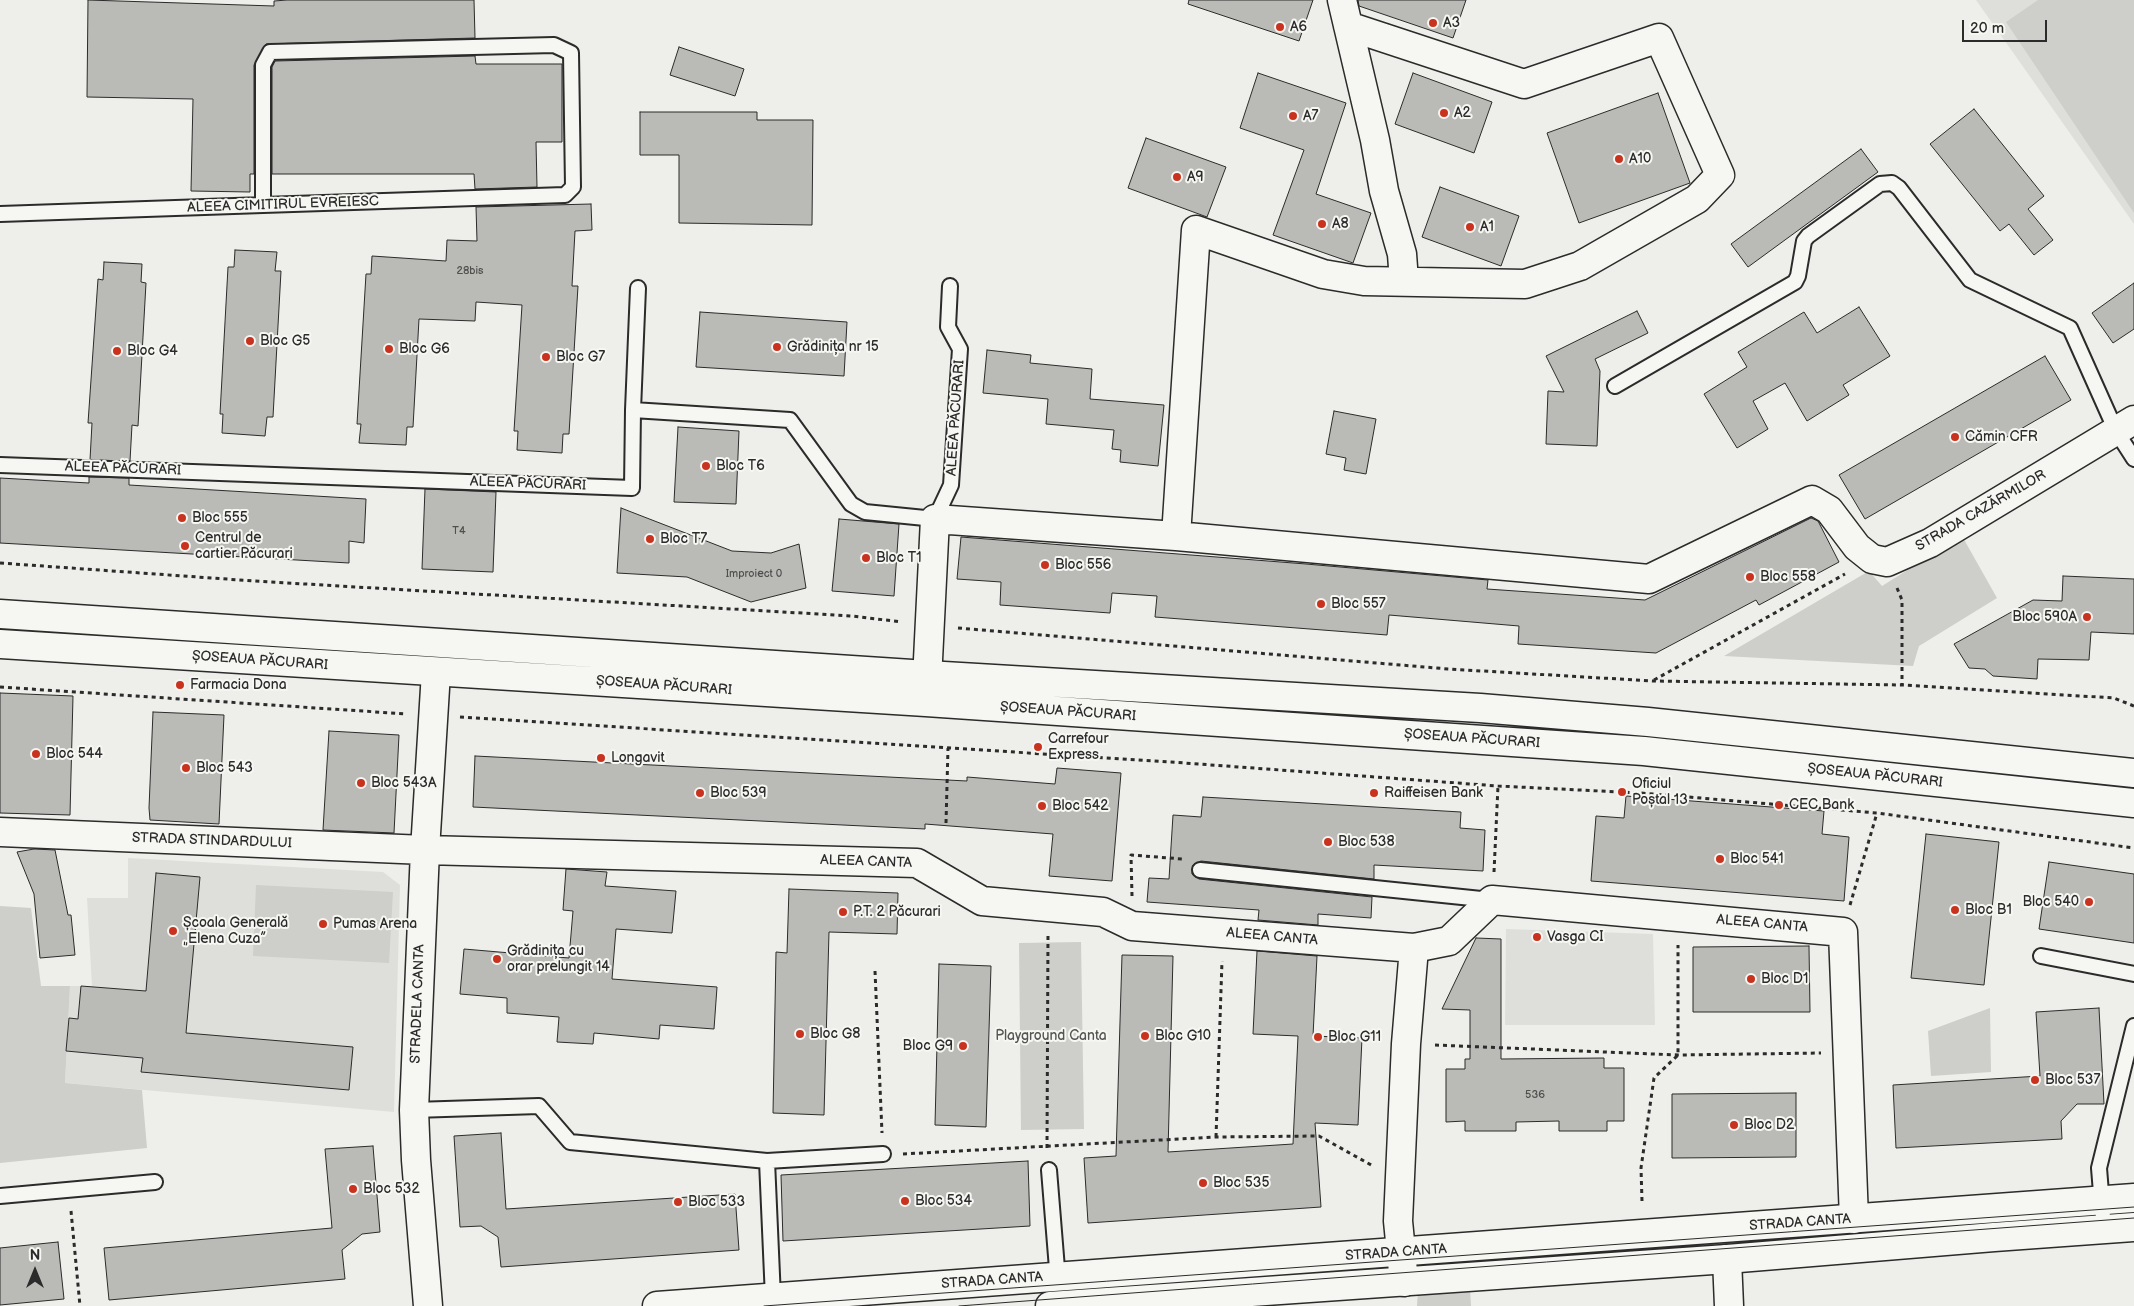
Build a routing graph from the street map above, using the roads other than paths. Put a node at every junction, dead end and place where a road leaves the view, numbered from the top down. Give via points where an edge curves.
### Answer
1 (1345, 13) edge
2 (263, 205) junction
3 (0, 214) edge
4 (1404, 281) junction
5 (950, 286) dead end
6 (638, 288) dead end
7 (1615, 386) dead end
8 (633, 410) junction
9 (2125, 426) edge
10 (2134, 459) edge
11 (0, 465) edge
12 (935, 519) junction
13 (1176, 536) junction
14 (0, 614) edge
15 (0, 644) edge
16 (436, 672) junction
17 (927, 675) junction
18 (926, 702) junction
19 (2134, 773) edge
20 (2134, 803) edge
21 (0, 832) edge
22 (425, 850) junction
23 (1200, 870) road end
24 (1492, 900) junction
25 (1414, 948) junction
26 (2041, 956) dead end
27 (2134, 974) edge
28 (2134, 1026) edge
29 (414, 1110) junction
30 (883, 1154) road end
31 (767, 1161) junction
32 (1049, 1170) road end
33 (154, 1182) dead end
34 (0, 1196) edge
35 (2134, 1198) edge
36 (2102, 1199) junction
37 (1854, 1219) junction
38 (2134, 1228) edge
39 (2104, 1230) junction
40 (1401, 1252) junction
41 (1727, 1259) junction
42 (1058, 1276) junction
43 (1404, 1282) junction
44 (773, 1298) junction
45 (428, 1306) edge
46 (657, 1306) edge
47 (1055, 1306) edge
48 (1728, 1306) edge

1 - 4 main road via 1384,191 1402,254
1 - 4 main road via 1524,84 1659,38 1720,175 1696,199 1580,266 1525,284
2 - 2 lane, ALEEA CIMITIRUL EVREIESC via 565,195 573,187 571,53 554,45 270,52 263,65
2 - 3 lane, ALEEA CIMITIRUL EVREIESC
4 - 13 main road via 1364,281 1323,274 1196,230
5 - 12 lane, ALEEA PĂCURARI via 948,327 960,348 954,446 951,485
6 - 8 lane
7 - 9 lane via 1794,282 1808,236 1880,184 1892,183 1970,280 2070,328
8 - 11 lane, ALEEA PĂCURARI via 632,488
8 - 12 lane via 790,420 851,504 865,512
9 - 10 lane
9 - 13 main road, STRADA CAZĂRMILOR via 1930,543 1880,560 1857,547 1829,510 1812,500 1648,579
12 - 13 main road
12 - 17 main road, ALEEA PĂCURARI
14 - 17 main road, ȘOSEAUA PĂCURARI
15 - 16 main road, ȘOSEAUA PĂCURARI
16 - 18 main road, ȘOSEAUA PĂCURARI
16 - 22 main road, STRADELA CANTA
17 - 18 main road, ALEEA PĂCURARI
17 - 19 main road, ȘOSEAUA PĂCURARI via 1529,712
18 - 20 main road, ȘOSEAUA PĂCURARI via 1644,751
21 - 22 main road, STRADA STINDARDULUI
22 - 25 main road, ALEEA CANTA via 918,863 982,901 1104,912 1132,926
22 - 29 main road, STRADELA CANTA
23 - 24 lane
24 - 25 main road, ALEEA CANTA via 1449,941
24 - 37 main road, ALEEA CANTA via 1842,932
25 - 40 main road via 1398,1221
26 - 27 lane
28 - 36 lane via 2099,1168
29 - 31 lane via 539,1106 570,1142
29 - 45 main road, STRADELA CANTA
30 - 31 lane
31 - 44 lane
32 - 42 lane
33 - 34 lane
35 - 36 main road, STRADA CANTA
36 - 37 main road, STRADA CANTA
36 - 39 lane
37 - 40 main road, STRADA CANTA
38 - 39 main road
39 - 41 main road
40 - 42 main road, STRADA CANTA
40 - 43 main road
41 - 43 main road
41 - 48 main road
42 - 44 main road, STRADA CANTA
42 - 47 lane
43 - 47 main road
44 - 46 main road, STRADA CANTA

